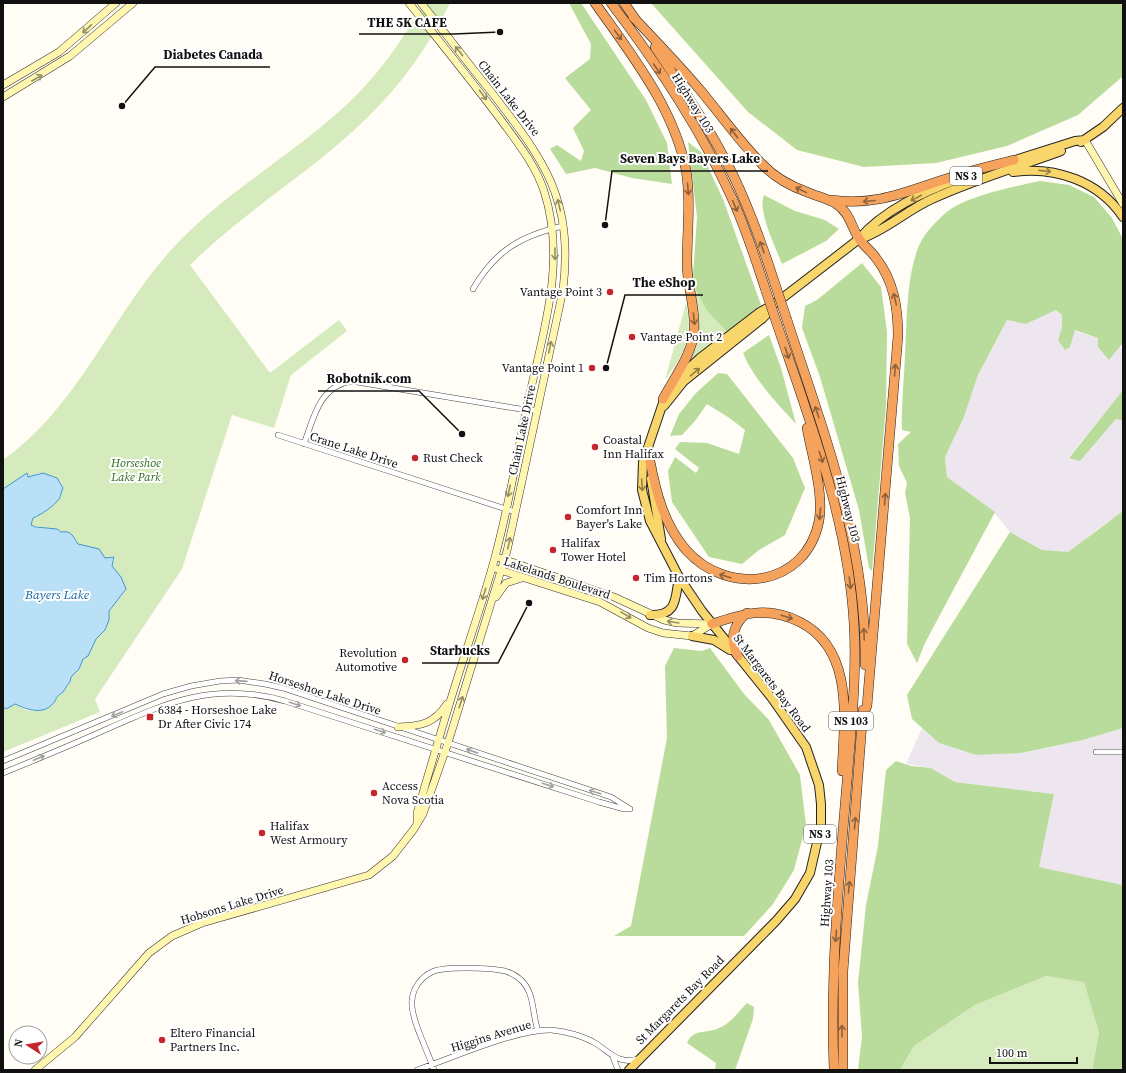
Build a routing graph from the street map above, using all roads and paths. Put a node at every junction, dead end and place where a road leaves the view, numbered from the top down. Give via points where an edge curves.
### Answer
1 (116, 3) edge
2 (133, 3) edge
3 (409, 3) edge
4 (421, 3) edge
5 (595, 3) edge
6 (611, 3) edge
7 (624, 3) edge
8 (633, 17) junction
9 (3, 85) edge
10 (3, 97) edge
11 (1123, 108) edge
12 (1085, 140) junction
13 (1014, 160) junction
14 (993, 176) junction
15 (821, 198) junction
16 (1123, 204) edge
17 (1123, 217) edge
18 (563, 226) junction
19 (553, 228) junction
20 (859, 239) junction
21 (472, 289) dead end
22 (776, 303) junction
23 (796, 380) junction
24 (663, 399) junction
25 (526, 410) junction
26 (537, 410) junction
27 (660, 411) junction
28 (278, 435) dead end
29 (304, 444) junction
30 (648, 447) junction
31 (650, 461) junction
32 (506, 509) junction
33 (515, 512) junction
34 (661, 540) junction
35 (495, 557) junction
36 (504, 560) junction
37 (492, 568) junction
38 (501, 570) junction
39 (679, 577) junction
40 (524, 578) junction
41 (491, 608) junction
42 (748, 613) junction
43 (650, 615) junction
44 (712, 624) junction
45 (692, 636) junction
46 (467, 646) junction
47 (478, 649) junction
48 (738, 656) junction
49 (452, 697) junction
50 (346, 710) junction
51 (863, 715) junction
52 (342, 719) junction
53 (398, 727) junction
54 (438, 740) junction
55 (448, 743) junction
56 (436, 749) junction
57 (444, 752) junction
58 (1096, 752) dead end
59 (1123, 752) edge
60 (3, 761) edge
61 (528, 770) junction
62 (3, 773) edge
63 (526, 778) junction
64 (580, 787) junction
65 (577, 795) junction
66 (417, 823) junction
67 (837, 915) junction
68 (538, 1031) junction
69 (613, 1057) junction
70 (641, 1058) junction
71 (433, 1067) edge
72 (35, 1070) edge
73 (417, 1070) edge
74 (618, 1070) edge
75 (629, 1070) edge
76 (834, 1070) edge
77 (843, 1070) edge

1 -> 9 street via 59,52
10 -> 2 street via 70,56
3 -> 19 street, Chain Lake Drive via 470,78 520,146 543,188
18 -> 4 street, Chain Lake Drive via 553,184 544,164 526,137
5 -> 24 highway via 628,48 665,109 686,171 689,203 687,273 694,331 686,356
6 -> 23 highway, Highway 103 / NS 103, bridge via 667,84 713,160 738,212
7 - 8 highway, Highway 103 / NS 103
15 -> 8 highway via 782,180 762,165 698,88
51 -> 8 highway, Highway 103 / NS 103, bridge via 864,625 859,571 836,468 748,209 724,159 688,96
11 - 12 main road, St Margarets Bay Road / NS 3
12 - 13 main road, St Margarets Bay Road / NS 3
12 - 14 main road, St Margarets Bay Road / NS 3
12 - 16 street
13 -> 15 highway via 885,199 853,202
13 -> 20 main road, St Margarets Bay Road / NS 3 via 926,193 868,228
14 -> 17 main road via 1024,170 1061,173 1102,194
14 - 20 main road, St Margarets Bay Road / NS 3 via 933,198 871,236
15 - 20 highway via 833,202 843,210
18 - 19 street
26 -> 18 street, Chain Lake Drive via 563,290 566,255
19 - 21 street via 527,237 503,251 488,266
19 -> 25 street, Chain Lake Drive via 555,264 552,285
20 - 22 main road, St Margarets Bay Road / NS 3
51 -> 20 highway via 867,706 880,561 898,316 887,277 877,259
22 - 24 main road, St Margarets Bay Road / NS 3 via 760,312 700,358 678,379
27 -> 22 main road, St Margarets Bay Road / NS 3 via 684,381 763,318
23 -> 31 highway via 819,491 820,509 817,528 809,546 797,560 781,572 763,578 740,580 721,575 701,564 683,545 666,519
23 -> 67 highway, Highway 103 / NS 103 via 838,514 853,612 854,681
24 - 27 main road, St Margarets Bay Road / NS 3
25 - 26 street
25 - 29 street via 351,381 334,386 322,398
25 -> 32 street, Chain Lake Drive
26 - 33 street, Chain Lake Drive
27 - 30 main road, St Margarets Bay Road / NS 3
28 - 29 street, Crane Lake Drive
29 - 32 street, Crane Lake Drive
30 - 31 main road, St Margarets Bay Road / NS 3
30 -> 34 main road, St Margarets Bay Road / NS 3 via 643,462 642,490 650,521
31 - 34 main road, St Margarets Bay Road / NS 3 via 651,486
32 - 33 street, Crane Lake Drive
32 - 35 street, Chain Lake Drive
36 -> 33 street, Chain Lake Drive
34 - 39 main road, St Margarets Bay Road / NS 3
35 - 36 street, Lakelands Boulevard
35 - 37 street, Chain Lake Drive
36 - 38 street, Chain Lake Drive
36 - 43 street, Lakelands Boulevard via 614,597
37 - 38 street, Lakelands Boulevard
37 -> 46 street, Chain Lake Drive
38 - 40 street, Lakelands Boulevard
38 - 41 street, Chain Lake Drive
39 - 43 main road via 673,606 664,614
39 - 44 main road, St Margarets Bay Road / NS 3
40 - 41 street via 506,583
40 -> 45 street, Lakelands Boulevard via 600,602 659,632
41 - 47 street, Chain Lake Drive
42 - 44 highway
42 - 48 highway via 739,620 734,632 733,644
42 -> 67 highway via 777,614 808,626 827,644 838,667 843,692 844,728 835,906
44 -> 43 street, Lakelands Boulevard via 671,622
44 - 45 street
44 - 48 main road, St Margarets Bay Road / NS 3
45 - 48 main road via 714,640
46 - 47 street
46 - 49 street, Chain Lake Drive
55 -> 47 street, Chain Lake Drive
48 - 70 main road, St Margarets Bay Road / NS 3 via 771,697 810,756 822,804 816,854 810,873 783,914
49 - 53 street via 438,716 430,722
49 - 54 street, Chain Lake Drive
50 - 52 street
50 - 53 street, Horseshoe Lake Drive
50 -> 60 street, Horseshoe Lake Drive via 265,684 238,680 220,681 163,694
77 -> 51 highway, Highway 103 / NS 103 via 843,971
52 -> 56 street, Horseshoe Lake Drive
62 -> 52 street, Horseshoe Lake Drive via 151,710 206,694 234,692 265,696
53 - 54 street, Horseshoe Lake Drive
54 - 55 street, Horseshoe Lake Drive
54 - 56 street, Chain Lake Drive
55 - 57 street, Chain Lake Drive
61 -> 55 street, Horseshoe Lake Drive
56 - 57 street, Horseshoe Lake Drive
56 - 66 street, Hobsons Lake Drive via 417,813
57 - 63 street, Horseshoe Lake Drive
57 - 66 street, Hobsons Lake Drive via 423,814
58 - 59 street
61 - 63 street
61 - 64 street, Horseshoe Lake Drive
63 -> 65 street, Horseshoe Lake Drive
64 - 65 street
65 -> 64 street, Horseshoe Lake Drive via 630,809 611,797
66 - 72 street, Hobsons Lake Drive via 393,856 368,875 202,923 160,944 140,961 75,1037
67 -> 76 highway, Highway 103 / NS 103 via 833,998
68 - 69 street, Higgins Avenue via 551,1030 576,1035 594,1042
68 - 71 street, Higgins Avenue via 510,1038
68 - 71 street via 529,990 513,974 493,970 433,971 419,982 412,1001 414,1015
69 - 70 street via 625,1061
69 - 74 street
70 - 75 main road, St Margarets Bay Road / NS 3
71 - 73 street, Higgins Avenue

